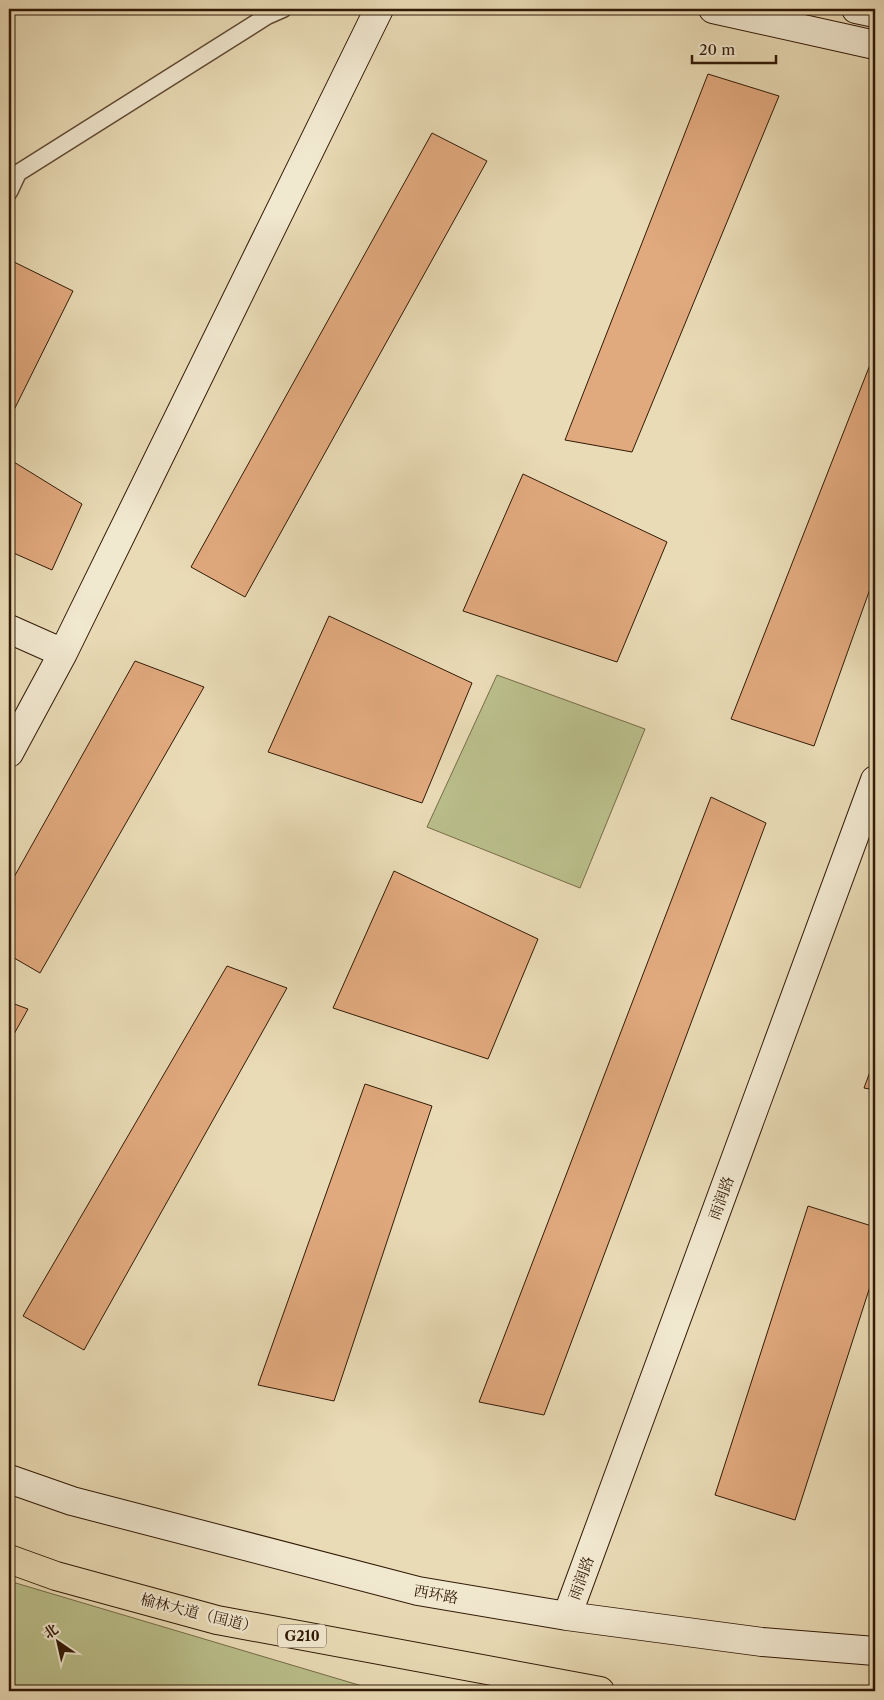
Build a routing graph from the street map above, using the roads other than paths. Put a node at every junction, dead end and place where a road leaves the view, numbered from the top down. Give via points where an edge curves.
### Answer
1 (283, 9) edge
2 (379, 9) edge
3 (713, 9) edge
4 (856, 9) edge
5 (875, 13) edge
6 (875, 45) edge
7 (9, 192) edge
8 (9, 629) edge
9 (63, 653) junction
10 (9, 753) edge
11 (875, 780) edge
12 (9, 1480) edge
13 (9, 1559) edge
14 (567, 1616) junction
15 (875, 1651) edge
16 (600, 1691) edge

1 - 7 lane via 18,173
2 - 9 street
3 - 6 street
4 - 5 street
8 - 9 street
9 - 10 street
11 - 14 street, 雨润路
12 - 14 street, 西环路 via 72,1501 418,1591
13 - 16 highway, 榆林大道（国道） / G210 via 56,1576 217,1620
14 - 15 street, 西环路 via 762,1642

